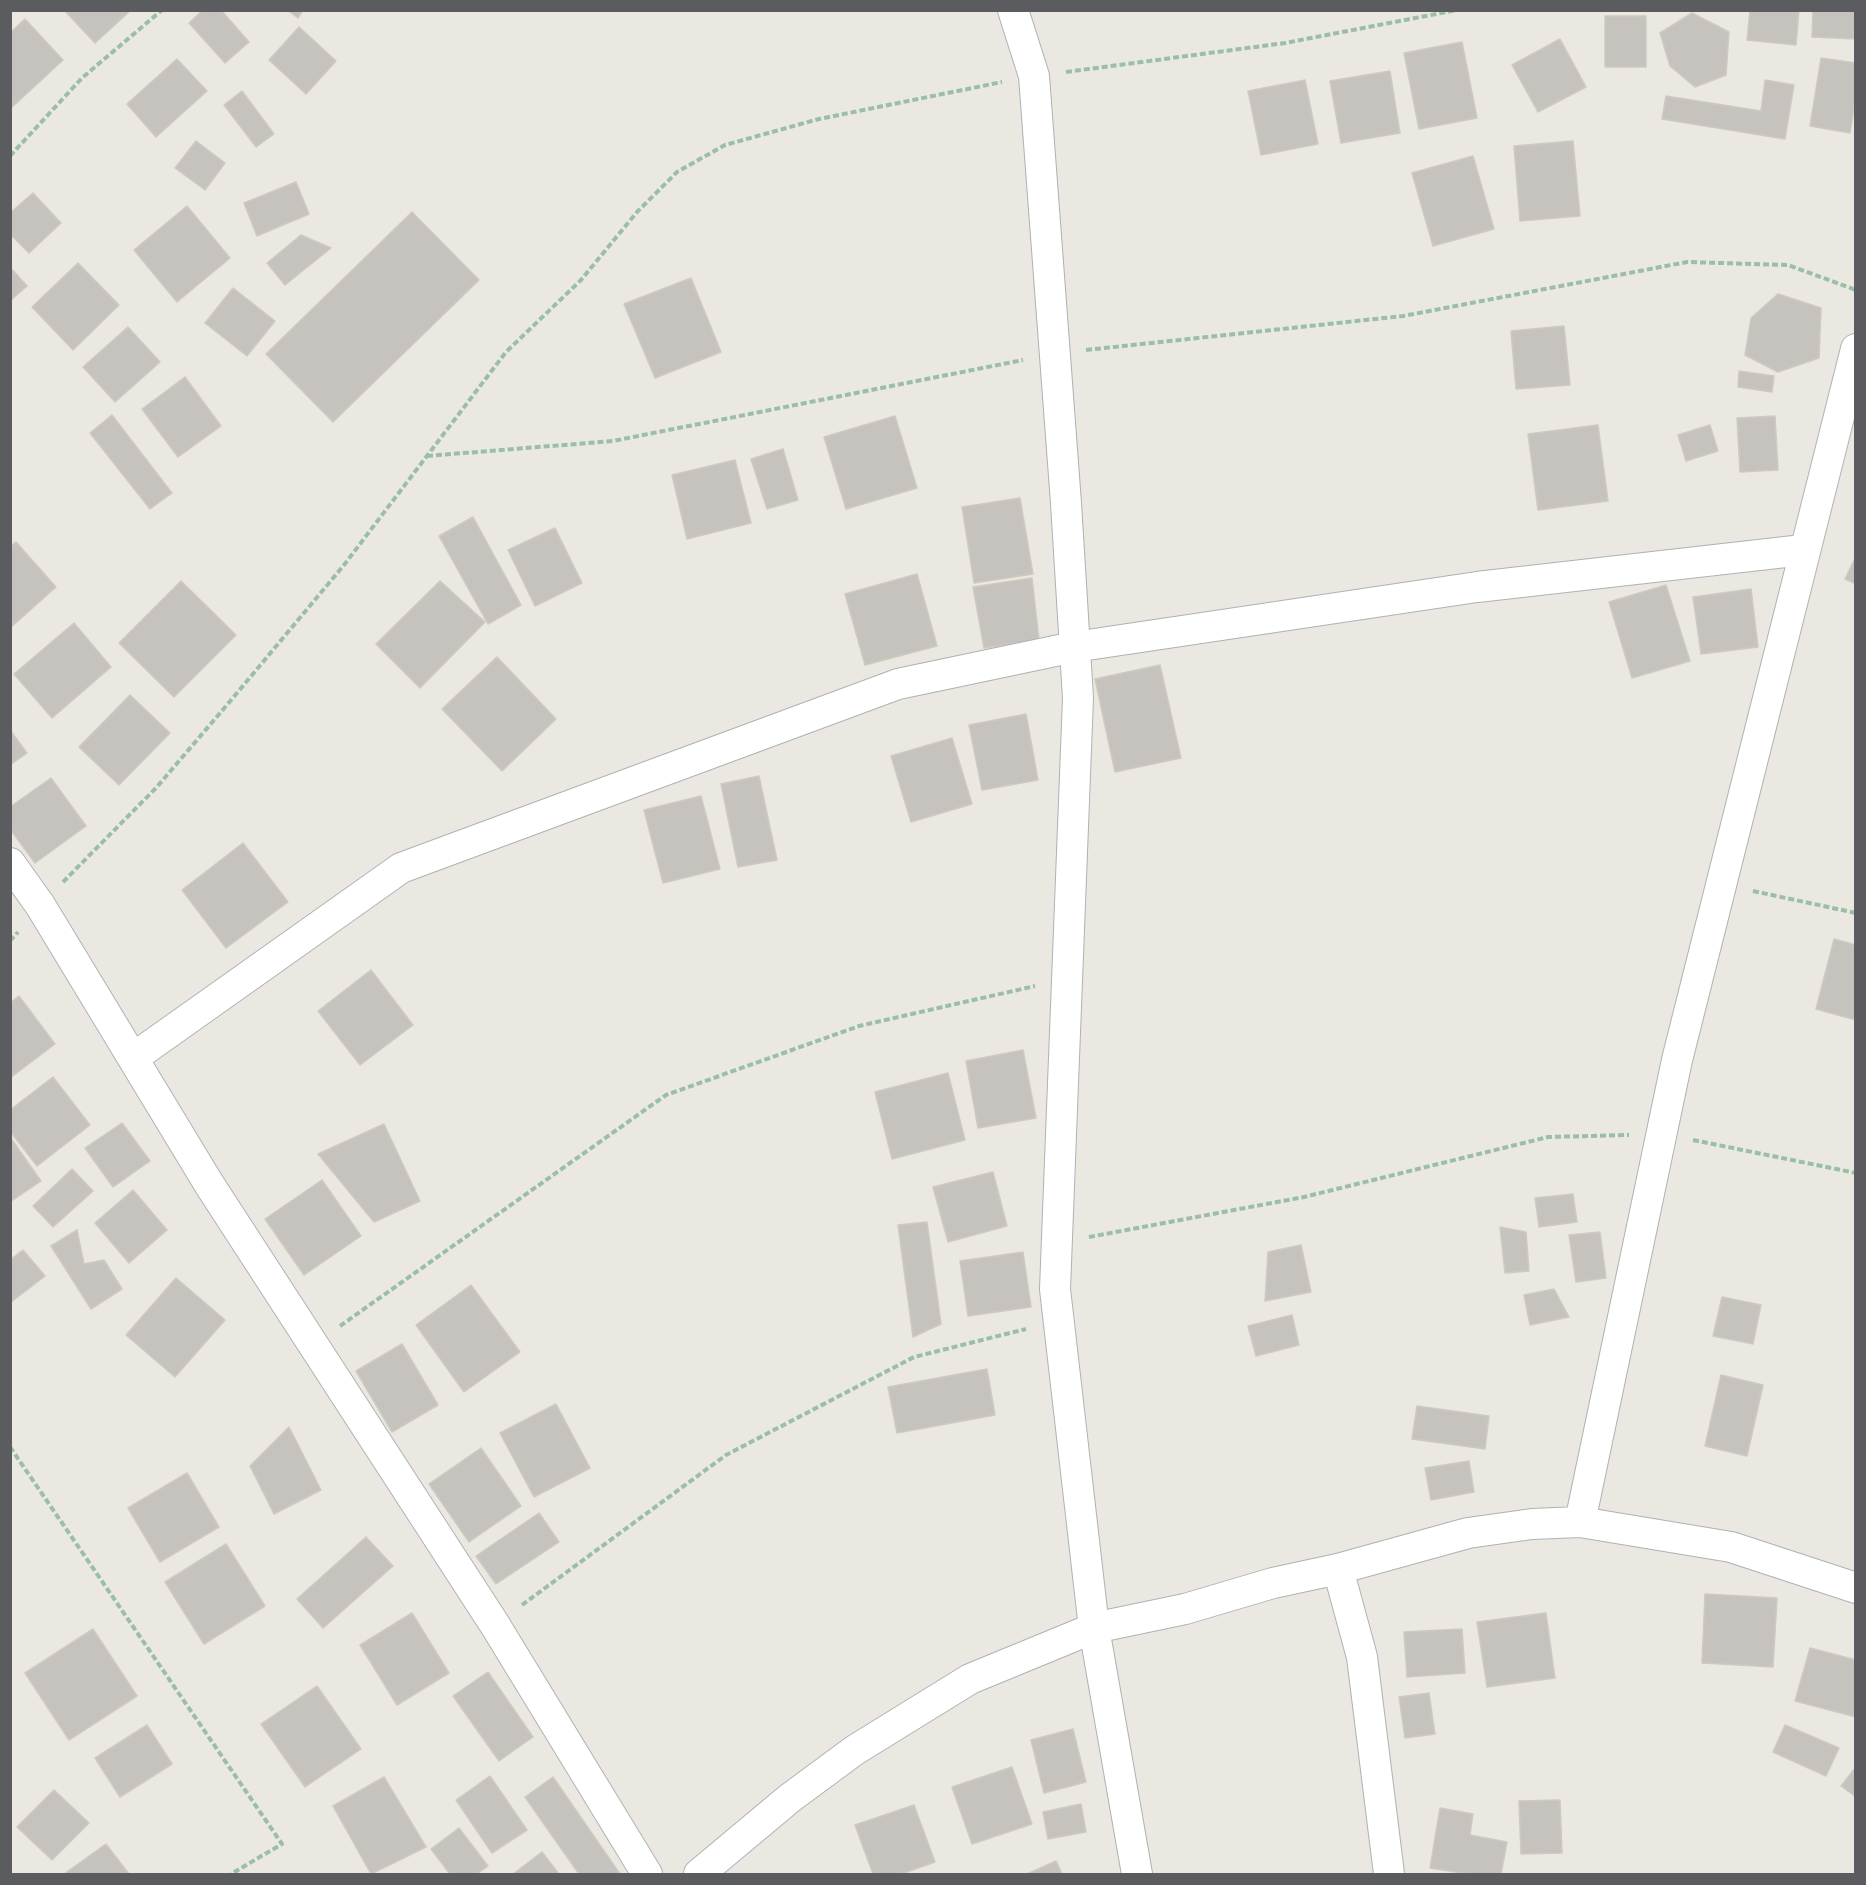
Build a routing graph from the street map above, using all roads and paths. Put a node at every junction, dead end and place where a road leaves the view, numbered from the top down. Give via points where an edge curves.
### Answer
1 (162, 10) edge
2 (1013, 10) edge
3 (1458, 10) edge
4 (1034, 76) junction
5 (10, 156) edge
6 (1856, 290) edge
7 (1856, 349) edge
8 (1055, 353) junction
9 (426, 456) junction
10 (1803, 550) junction
11 (1074, 647) junction
12 (10, 863) edge
13 (1720, 884) junction
14 (40, 905) junction
15 (1856, 913) edge
16 (10, 941) edge
17 (1067, 978) junction
18 (133, 1058) junction
19 (1662, 1134) junction
20 (1856, 1173) edge
21 (1056, 1243) junction
22 (1059, 1321) junction
23 (312, 1345) junction
24 (10, 1447) edge
25 (1580, 1522) junction
26 (1338, 1569) junction
27 (1856, 1588) edge
28 (495, 1625) junction
29 (1094, 1628) junction
30 (231, 1875) edge
31 (647, 1875) edge
32 (699, 1875) edge
33 (1137, 1875) edge
34 (1389, 1875) edge

1 - 5 path via 82,78
2 - 4 street
3 - 4 path via 1285,43
4 - 8 street
4 - 9 path via 819,119 726,145 677,172 581,279 506,352
6 - 8 path via 1788,265 1687,262 1403,316
7 - 10 street
8 - 9 path via 613,441
8 - 11 street
9 - 14 path via 344,565 164,780
10 - 11 street via 1477,587
10 - 13 street
11 - 17 street via 1078,698
11 - 18 street via 898,684 400,868
12 - 14 street
13 - 15 path
13 - 19 street
14 - 16 path
14 - 18 street
17 - 21 street
17 - 23 path via 859,1026 666,1095
18 - 23 street
19 - 20 path
19 - 21 path via 1548,1137 1304,1197
19 - 25 street
21 - 22 street via 1054,1289
22 - 28 path via 914,1357 726,1455
22 - 29 street
23 - 28 street
24 - 30 path via 282,1844
25 - 26 street via 1468,1533
25 - 27 street via 1731,1547
26 - 29 street
26 - 34 street via 1362,1657
28 - 31 street
29 - 32 street via 970,1679 855,1750 790,1798
29 - 33 street

